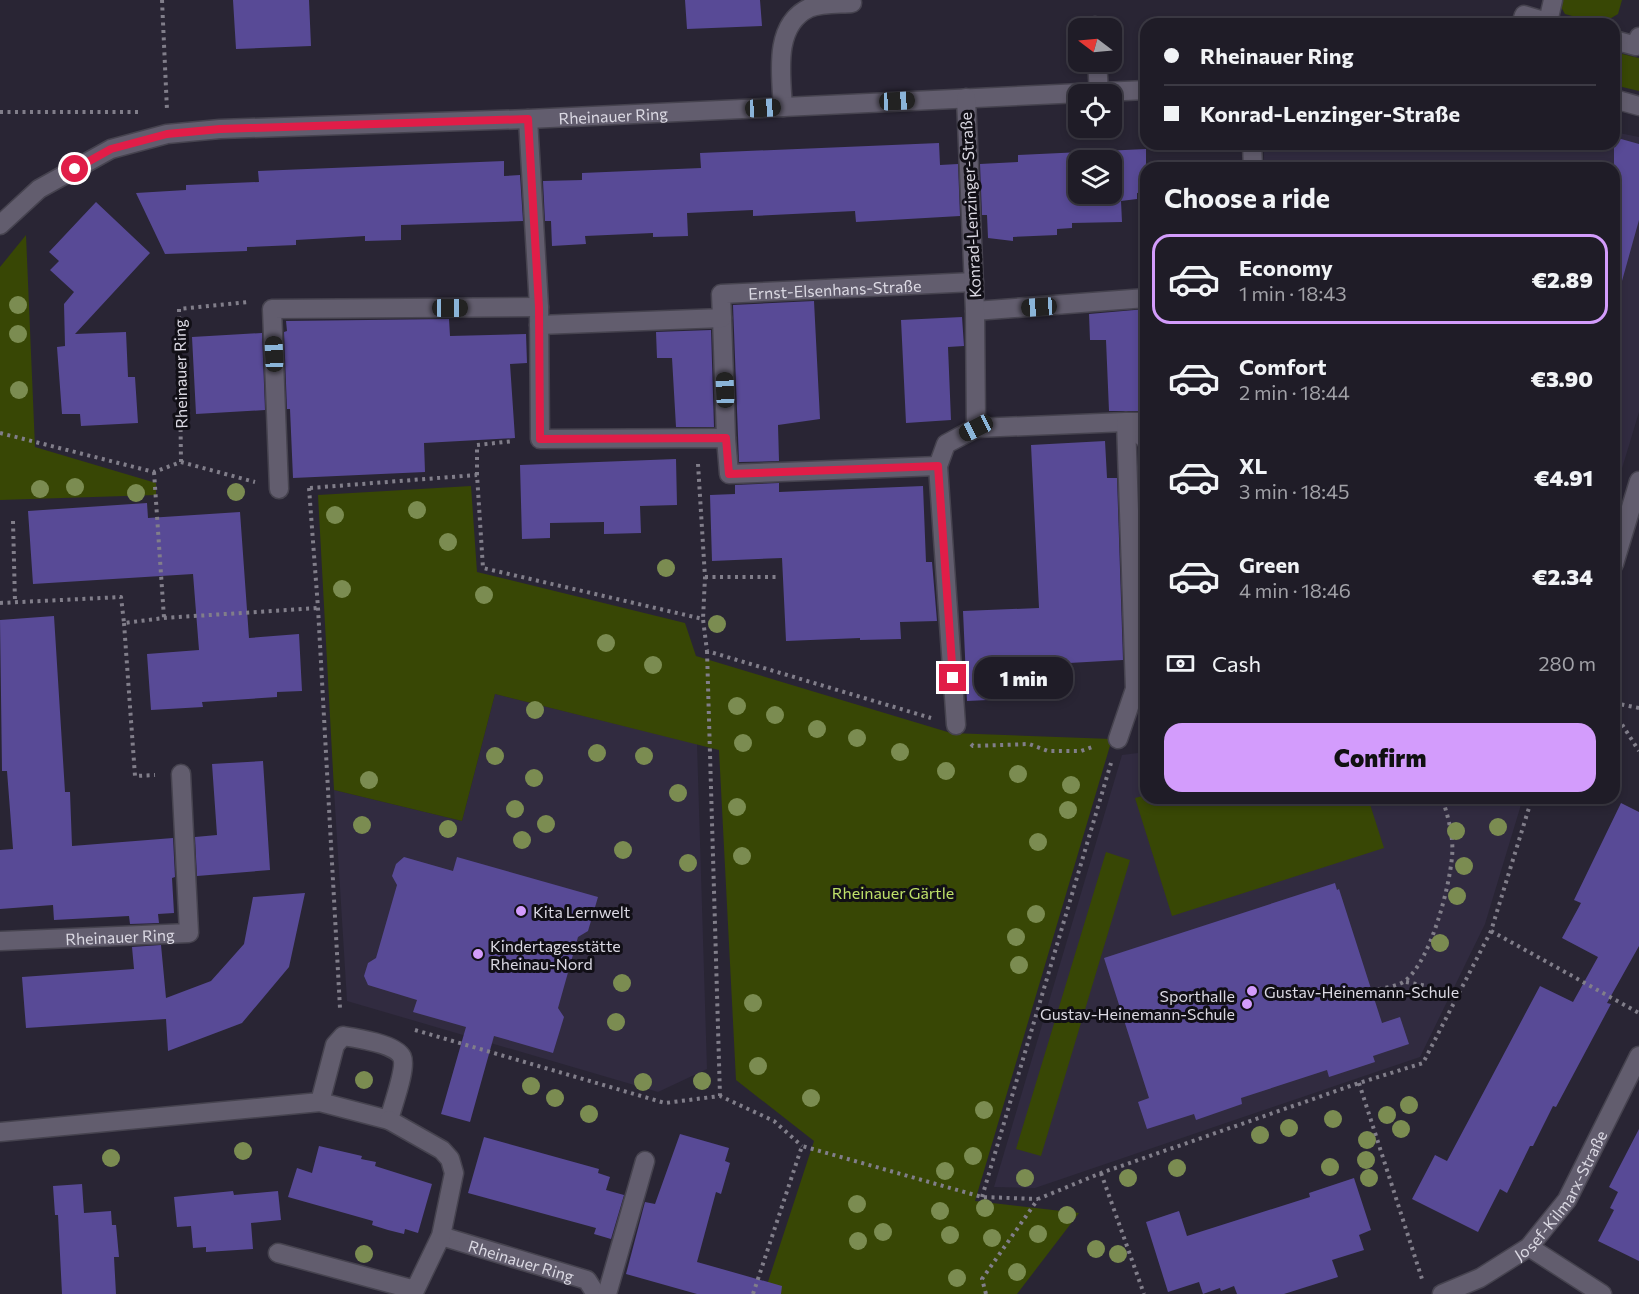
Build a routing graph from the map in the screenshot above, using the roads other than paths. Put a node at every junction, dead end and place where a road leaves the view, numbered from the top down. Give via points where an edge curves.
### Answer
1 (1553, 0) edge
2 (852, 3) dead end
3 (1551, 18) edge
4 (1639, 37) edge
5 (1620, 42) edge
6 (1140, 90) edge
7 (1122, 91) edge
8 (1068, 93) edge
9 (966, 98) junction
10 (1620, 101) edge
11 (1639, 106) edge
12 (783, 107) junction
13 (528, 119) junction
14 (0, 225) edge
15 (974, 282) junction
16 (1140, 298) edge
17 (975, 311) junction
18 (539, 316) junction
19 (722, 318) junction
20 (1140, 422) edge
21 (1126, 423) junction
22 (976, 428) junction
23 (1140, 435) edge
24 (726, 438) junction
25 (938, 466) junction
26 (1639, 480) edge
27 (279, 489) road end
28 (1620, 544) edge
29 (956, 725) road end
30 (1118, 739) road end
31 (181, 774) road end
32 (0, 941) edge
33 (1639, 1056) edge
34 (320, 1102) junction
35 (388, 1120) junction
36 (0, 1132) edge
37 (645, 1161) dead end
38 (441, 1236) junction
39 (1529, 1246) junction
40 (278, 1253) dead end
41 (596, 1294) edge
42 (606, 1294) edge
43 (1442, 1294) edge
44 (1602, 1294) edge

1 - 3 street
2 - 12 street via 810,8 797,16 785,35 780,60
4 - 5 street via 1636,46
6 - 7 street, Rheinauer Ring
8 - 9 street, Rheinauer Ring
9 - 12 street, Rheinauer Ring
9 - 15 street, Konrad-Lenzinger-Straße
10 - 11 street
12 - 13 street, Rheinauer Ring
13 - 14 street, Rheinauer Ring via 167,134 111,149 39,189
13 - 18 street
15 - 17 street, Konrad-Lenzinger-Straße
15 - 19 street, Ernst-Elsenhans-Straße via 720,294
16 - 17 street, Konrad-Lenzinger-Straße
17 - 22 street, Konrad-Lenzinger-Straße
18 - 19 street
18 - 24 street via 540,439
18 - 27 street via 272,309
19 - 24 street, Ernst-Elsenhans-Straße
20 - 21 street
21 - 22 street
21 - 23 street
21 - 30 street via 1135,689
22 - 25 street via 946,444
24 - 25 street, Ernst-Elsenhans-Straße via 729,474
25 - 29 street
26 - 28 street
31 - 32 street, Rheinauer Ring via 189,933
33 - 39 street, Josef-Kilmarx-Straße via 1567,1200
34 - 35 street
34 - 35 street via 335,1045 343,1036 395,1048 403,1057 403,1067
34 - 36 street
35 - 38 street via 442,1150 450,1159 454,1173
37 - 42 street
38 - 40 street via 415,1290
38 - 41 street, Rheinauer Ring via 586,1280
39 - 43 street, Josef-Kilmarx-Straße via 1480,1278
39 - 44 street

